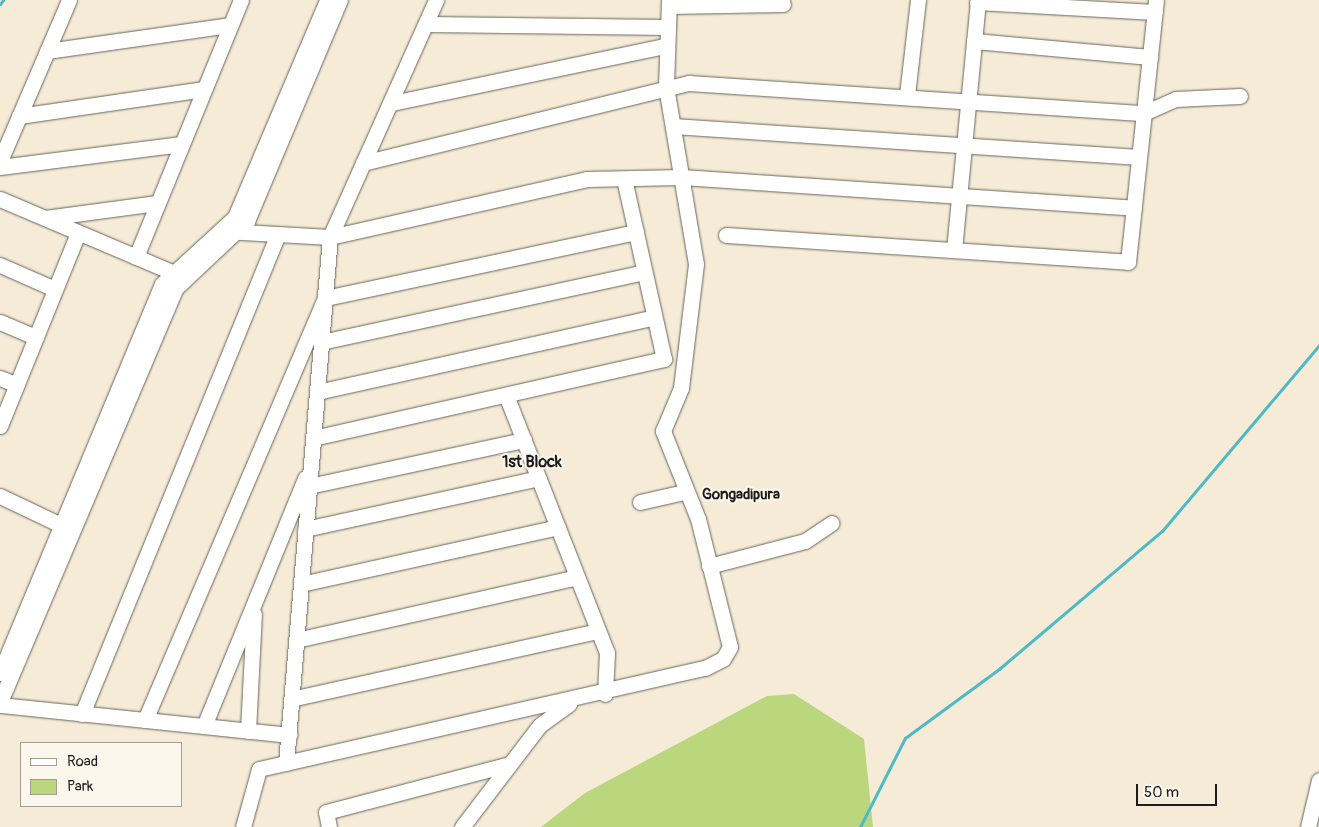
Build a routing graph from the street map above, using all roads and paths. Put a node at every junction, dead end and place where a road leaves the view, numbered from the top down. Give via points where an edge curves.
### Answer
1 (69, 0) edge
2 (240, 0) edge
3 (327, 0) edge
4 (340, 0) edge
5 (436, 0) edge
6 (918, 0) edge
7 (977, 1) edge
8 (669, 3) edge
9 (783, 4) dead end
10 (1155, 6) edge
11 (428, 24) junction
12 (228, 26) junction
13 (667, 27) junction
14 (974, 41) junction
15 (665, 46) junction
16 (47, 51) junction
17 (1150, 57) junction
18 (666, 86) junction
19 (204, 89) junction
20 (907, 95) junction
21 (1240, 96) dead end
22 (968, 99) junction
23 (392, 103) junction
24 (1144, 113) junction
25 (19, 116) junction
26 (673, 126) junction
27 (182, 144) junction
28 (964, 146) junction
29 (1139, 158) junction
30 (0, 161) edge
31 (363, 163) junction
32 (0, 167) edge
33 (682, 176) junction
34 (624, 179) junction
35 (959, 192) junction
36 (0, 200) edge
37 (157, 203) junction
38 (1134, 208) junction
39 (43, 218) junction
40 (224, 231) junction
41 (78, 232) junction
42 (240, 232) junction
43 (636, 232) junction
44 (278, 234) junction
45 (726, 235) dead end
46 (330, 237) junction
47 (954, 250) junction
48 (136, 257) junction
49 (0, 265) edge
50 (172, 272) junction
51 (644, 272) junction
52 (55, 289) junction
53 (324, 298) junction
54 (654, 317) junction
55 (0, 322) edge
56 (36, 337) junction
57 (321, 342) junction
58 (0, 378) edge
59 (17, 385) junction
60 (317, 392) junction
61 (506, 394) junction
62 (0, 426) edge
63 (313, 438) junction
64 (524, 440) junction
65 (311, 465) junction
66 (539, 478) junction
67 (309, 486) junction
68 (684, 492) junction
69 (0, 496) edge
70 (640, 502) dead end
71 (832, 523) dead end
72 (61, 524) junction
73 (558, 527) junction
74 (306, 529) junction
75 (709, 566) junction
76 (578, 577) junction
77 (301, 584) junction
78 (254, 602) junction
79 (598, 631) junction
80 (296, 640) junction
81 (0, 673) edge
82 (605, 694) junction
83 (292, 699) junction
84 (573, 701) junction
85 (0, 703) edge
86 (82, 714) junction
87 (145, 720) junction
88 (204, 726) junction
89 (248, 731) junction
90 (289, 735) junction
91 (286, 763) junction
92 (510, 764) junction
93 (1319, 780) edge
94 (243, 827) edge
95 (329, 827) edge
96 (462, 827) edge
97 (1308, 827) edge

1 - 16 street
2 - 12 street
3 - 40 street via 235,217
4 - 42 street
5 - 11 street
6 - 20 street
7 - 10 street
7 - 14 street
8 - 9 street
8 - 13 street
10 - 17 street
11 - 13 street
11 - 23 street
12 - 16 street
12 - 19 street
13 - 15 street
14 - 17 street
14 - 22 street
15 - 18 street
15 - 23 street
16 - 25 street
17 - 24 street
18 - 20 street via 689,83
18 - 26 street
18 - 31 street
19 - 25 street
19 - 27 street
20 - 22 street
21 - 24 street via 1176,99
22 - 24 street
22 - 28 street
23 - 31 street
24 - 29 street
25 - 30 street
26 - 28 street
26 - 33 street
27 - 32 street
27 - 37 street
28 - 29 street
28 - 35 street
29 - 38 street
31 - 46 street
33 - 34 street
33 - 35 street
33 - 68 street via 696,264 681,388 663,431
34 - 43 street
34 - 46 street via 587,179
35 - 38 street
35 - 47 street
36 - 39 street
37 - 39 street
37 - 48 street
38 - 47 street via 1128,262
39 - 41 street
40 - 42 street
40 - 50 street
41 - 48 street
41 - 52 street
42 - 44 street
42 - 85 street via 176,288
43 - 51 street
43 - 53 street
44 - 46 street
44 - 86 street
45 - 47 street
46 - 53 street
48 - 50 street
49 - 52 street
50 - 72 street via 162,284
51 - 54 street
51 - 57 street
52 - 56 street
53 - 57 street
53 - 87 street
54 - 60 street
54 - 61 street via 664,359
55 - 56 street
56 - 59 street
57 - 60 street
58 - 59 street
59 - 62 street
60 - 63 street
61 - 63 street
61 - 64 street
63 - 65 street
64 - 66 street
64 - 67 street
65 - 67 street
65 - 78 street
66 - 73 street
66 - 74 street
67 - 74 street
68 - 70 street
68 - 75 street via 698,519
69 - 72 street
71 - 75 street via 805,541
72 - 81 street
73 - 76 street
73 - 77 street
74 - 77 street
75 - 82 street via 730,647 723,659 706,668
76 - 79 street
76 - 80 street
77 - 80 street
78 - 88 street
78 - 89 street
79 - 82 street via 607,653
79 - 83 street
80 - 83 street
82 - 84 street
83 - 90 street
84 - 91 street
84 - 92 street via 540,725
85 - 86 street
86 - 87 street
87 - 88 street
88 - 89 street
89 - 90 street
90 - 91 street
91 - 94 street via 259,769
92 - 95 street via 326,812
92 - 96 street
93 - 97 street

